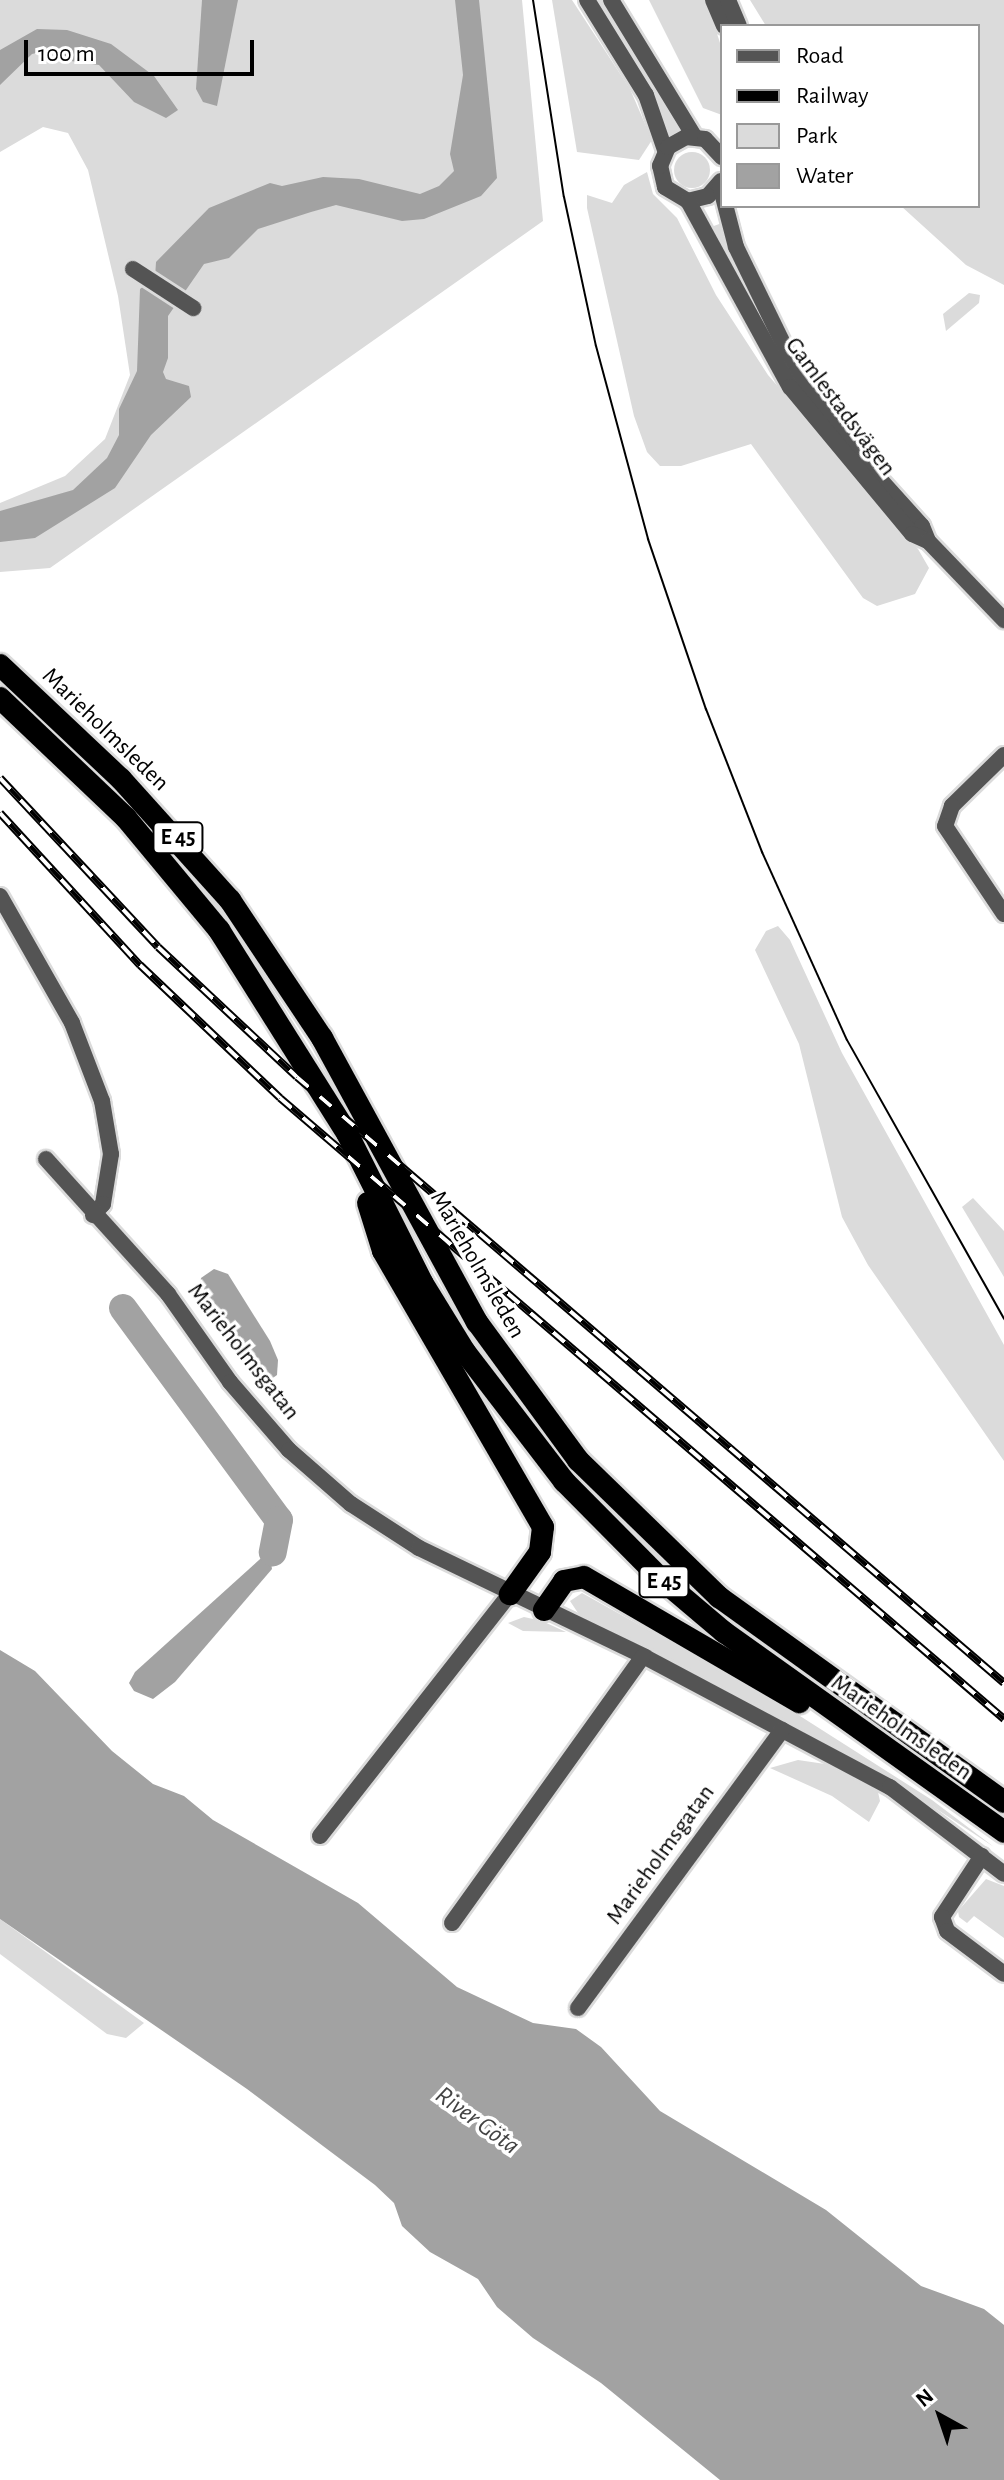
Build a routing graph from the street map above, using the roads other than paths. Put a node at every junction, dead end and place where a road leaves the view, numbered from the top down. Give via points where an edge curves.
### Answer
1 (587, 0) edge
2 (611, 0) edge
3 (713, 0) edge
4 (728, 0) edge
5 (723, 24) edge
6 (738, 24) edge
7 (694, 136) junction
8 (720, 149) edge
9 (665, 150) junction
10 (720, 183) edge
11 (688, 201) junction
12 (727, 208) edge
13 (133, 269) dead end
14 (193, 308) dead end
15 (928, 541) junction
16 (1004, 620) edge
17 (0, 665) edge
18 (0, 698) edge
19 (1004, 755) edge
20 (0, 896) edge
21 (1004, 914) edge
22 (347, 1133) junction
23 (46, 1159) dead end
24 (93, 1215) junction
25 (510, 1594) junction
26 (544, 1610) junction
27 (643, 1656) junction
28 (782, 1730) junction
29 (872, 1742) junction
30 (1004, 1802) edge
31 (1004, 1832) edge
32 (320, 1836) dead end
33 (982, 1856) junction
34 (1004, 1874) edge
35 (452, 1923) dead end
36 (1004, 1974) edge
37 (578, 2008) dead end

1 - 9 street, Gamlestadsvägen via 646,95
2 - 7 street
3 - 5 street
4 - 6 street
7 - 8 street
7 - 9 street via 678,139
9 - 11 street, Gamlestadsvägen via 663,182
10 - 11 street, Gamlestadsvägen via 708,196
11 - 15 street, Gamlestadsvägen via 790,387 874,493 912,534
12 - 15 street, Gamlestadsvägen via 736,247 797,372 859,456 922,526
13 - 14 street
15 - 16 street, Gamlestadsvägen
17 - 30 highway, Marieholmsleden / E 45 via 121,779 230,900 322,1038 477,1322 578,1460 719,1597
18 - 22 highway, Marieholmsleden / E 45 via 126,818 192,894 248,971
19 - 21 street via 952,806 945,826
20 - 24 street via 72,1023 102,1101 111,1154 103,1204
22 - 25 highway via 383,1251 543,1527 540,1552
22 - 29 highway, Marieholmsleden / E 45 via 457,1341 564,1481 682,1597
23 - 24 street, Marieholmsgatan
24 - 25 street, Marieholmsgatan via 168,1294 230,1382 309,1470 408,1542
25 - 26 street, Marieholmsgatan
25 - 32 street
26 - 27 street, Marieholmsgatan
26 - 29 highway via 564,1581 584,1577
27 - 28 street, Marieholmsgatan
27 - 35 street
28 - 33 street, Marieholmsgatan via 905,1796
28 - 37 street, Marieholmsgatan
29 - 31 highway, Marieholmsleden / E 45
33 - 34 street, Marieholmsgatan
33 - 36 street via 942,1917 947,1931

